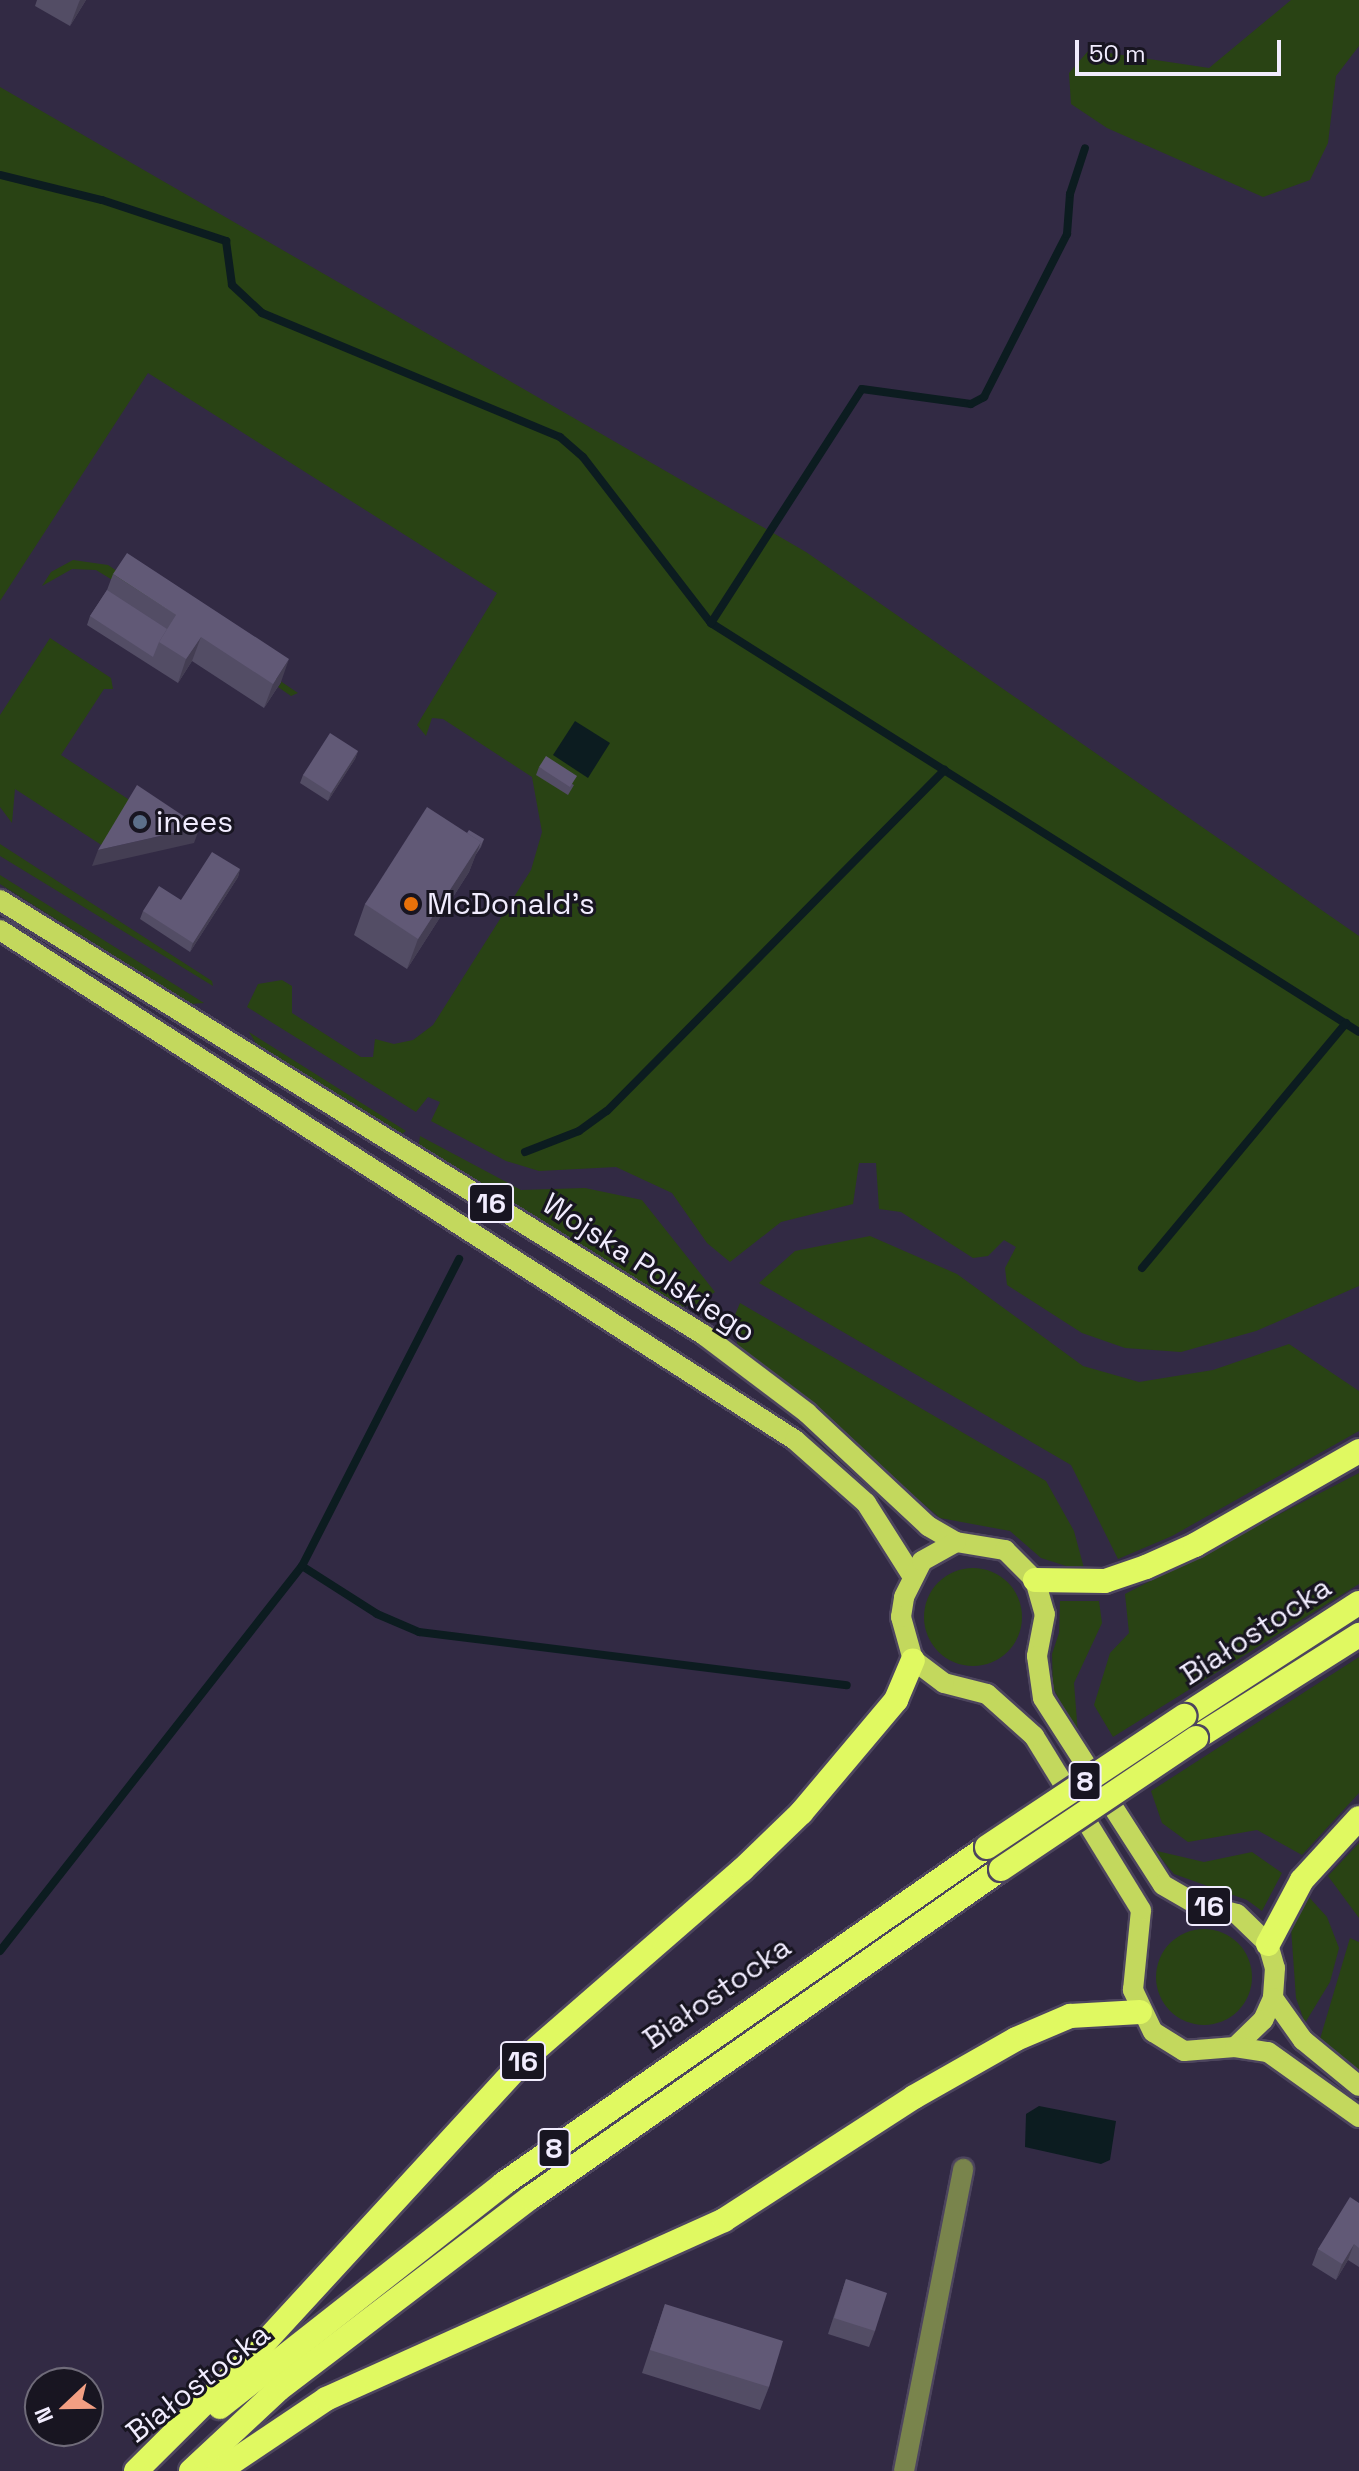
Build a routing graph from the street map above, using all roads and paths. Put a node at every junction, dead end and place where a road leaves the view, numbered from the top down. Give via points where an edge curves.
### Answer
1 (0, 900) edge
2 (0, 930) edge
3 (209, 1030) junction
4 (193, 1054) junction
5 (1359, 1451) edge
6 (956, 1542) junction
7 (913, 1577) junction
8 (1035, 1580) junction
9 (1359, 1603) edge
10 (1359, 1635) edge
11 (913, 1660) junction
12 (1359, 1818) edge
13 (1268, 1944) junction
14 (1273, 1998) junction
15 (1140, 2012) junction
16 (1235, 2047) junction
17 (1359, 2086) edge
18 (1359, 2117) edge
19 (963, 2169) dead end
20 (137, 2471) edge
21 (191, 2471) edge
22 (219, 2471) edge
23 (904, 2471) edge

1 - 3 main road, Wojska Polskiego / 16
2 - 4 main road, 16
3 - 4 main road
3 - 6 main road, Wojska Polskiego / 16 via 704,1335 807,1413 928,1526
4 - 7 main road, 16 via 795,1440 866,1503
5 - 8 highway via 1195,1545 1146,1567 1105,1581
6 - 7 main road via 936,1550
6 - 8 main road, 16 via 1005,1550
7 - 11 main road via 901,1617
8 - 13 main road, 16 via 1045,1614 1037,1656 1043,1698 1163,1885 1179,1896 1237,1914
9 - 20 highway, Białostocka / 8, bridge via 987,1847 503,2184
10 - 21 highway, Białostocka / 8, bridge via 1001,1869 530,2198 279,2389
11 - 15 main road, 16 via 944,1683 987,1694 1021,1720 1131,1888 1141,1910 1133,1990
11 - 20 highway, 16 via 896,1700 811,1802 742,1870 529,2055 253,2355
12 - 13 highway via 1302,1880
13 - 14 main road, 16 via 1275,1968
14 - 16 main road via 1263,2020
14 - 17 main road via 1303,2040
15 - 16 main road via 1166,2044 1184,2051
15 - 22 highway via 1070,2016 1016,2039 914,2097 724,2220 326,2399
16 - 18 main road via 1268,2052
19 - 23 street

